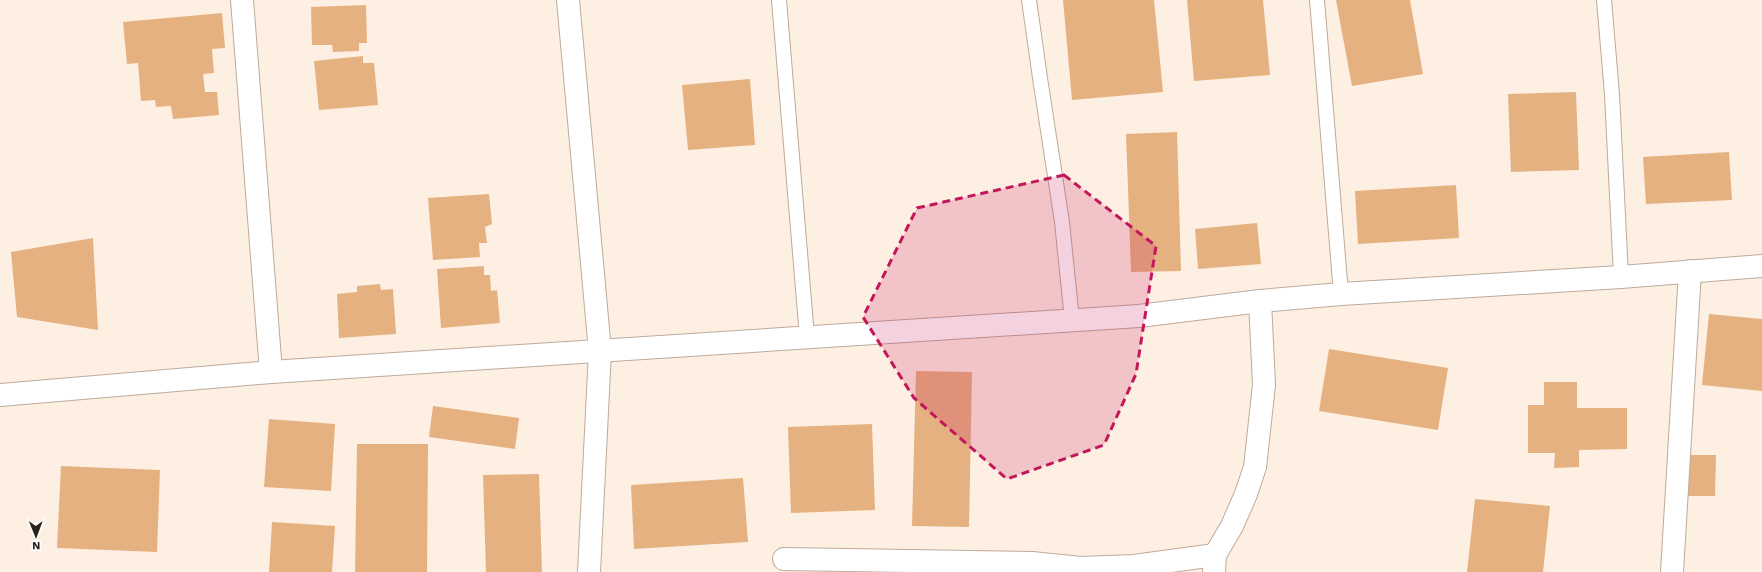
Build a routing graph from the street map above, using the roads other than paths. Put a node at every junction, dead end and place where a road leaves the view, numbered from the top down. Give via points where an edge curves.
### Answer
1 (242, 0) edge
2 (568, 0) edge
3 (779, 0) edge
4 (1029, 0) edge
5 (1317, 0) edge
6 (1604, 0) edge
7 (1762, 266) edge
8 (1690, 271) junction
9 (1621, 277) junction
10 (1341, 294) junction
11 (1260, 301) junction
12 (1072, 320) junction
13 (807, 337) junction
14 (600, 351) junction
15 (271, 372) junction
16 (0, 395) edge
17 (784, 559) dead end
18 (1214, 564) edge
19 (589, 572) edge
20 (1672, 572) edge

1 - 15 street
2 - 14 street
3 - 13 lane
4 - 12 lane via 1062,222
5 - 10 lane
6 - 9 lane via 1612,94
7 - 8 street
8 - 9 street
8 - 20 street
9 - 10 street
10 - 11 street
11 - 12 street via 1139,316
11 - 18 street via 1264,385 1255,467 1246,494
12 - 13 street
13 - 14 street
14 - 15 street
14 - 19 street
15 - 16 street
17 - 18 street via 1032,563 1081,568

